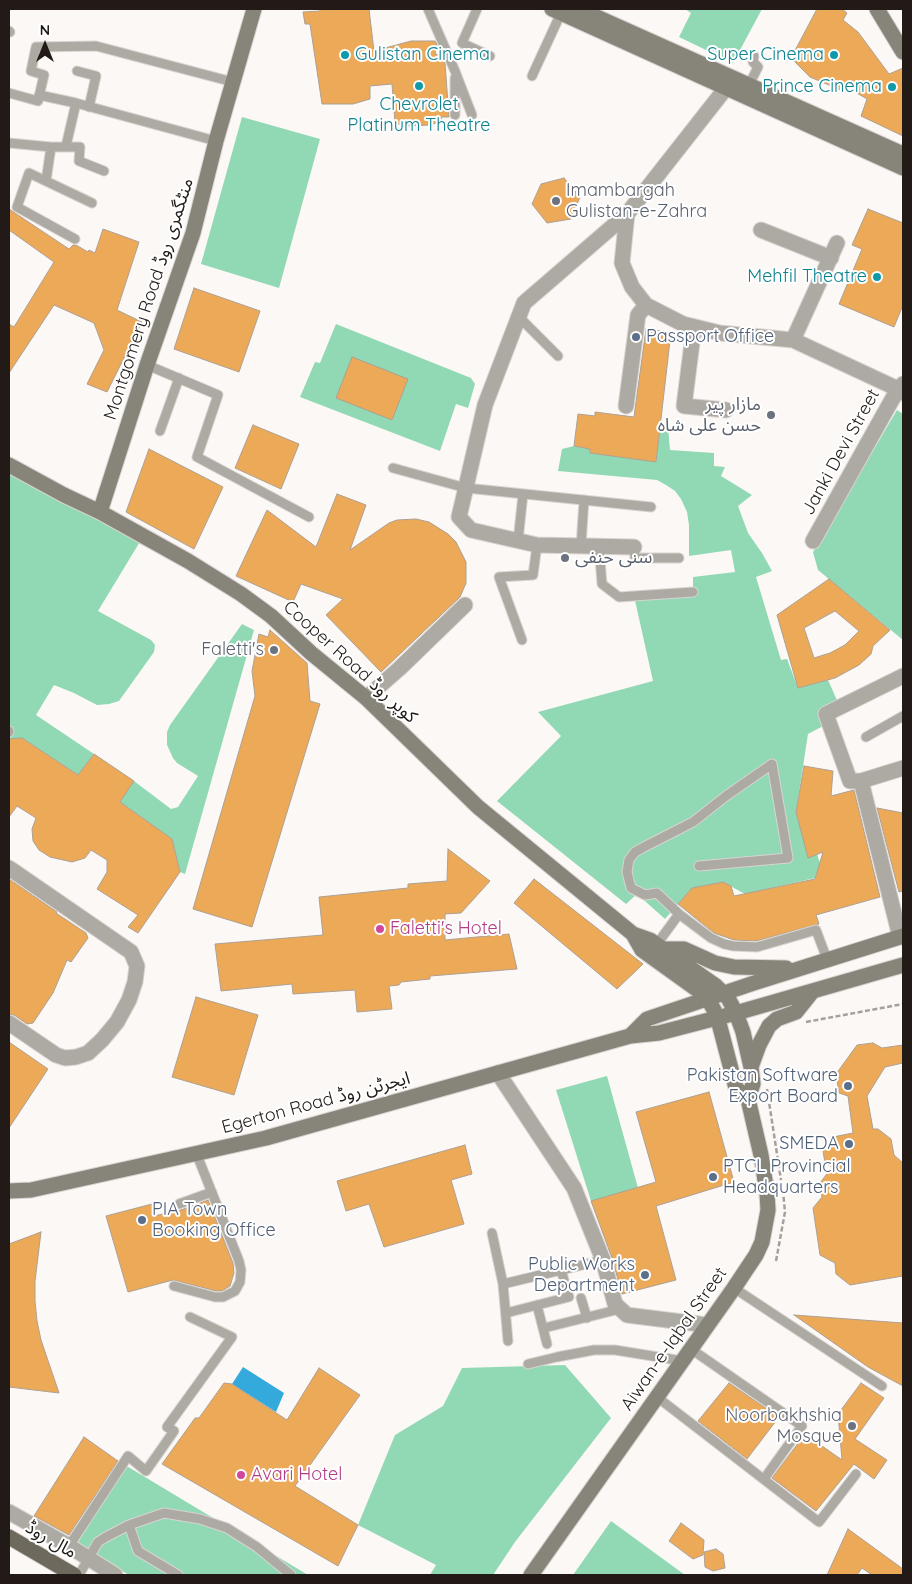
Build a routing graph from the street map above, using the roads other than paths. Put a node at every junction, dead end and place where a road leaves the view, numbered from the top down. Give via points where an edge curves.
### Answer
1 (254, 9) edge
2 (428, 9) edge
3 (477, 9) edge
4 (579, 9) edge
5 (877, 9) edge
6 (556, 11) edge
7 (903, 52) edge
8 (490, 56) dead end
9 (754, 56) dead end
10 (77, 71) dead end
11 (456, 71) junction
12 (532, 76) dead end
13 (233, 82) junction
14 (729, 83) junction
15 (749, 85) junction
16 (9, 93) edge
17 (39, 94) junction
18 (76, 103) junction
19 (89, 107) junction
20 (456, 114) dead end
21 (472, 115) dead end
22 (216, 141) junction
23 (9, 143) edge
24 (66, 146) junction
25 (51, 147) junction
26 (903, 154) edge
27 (903, 168) edge
28 (104, 170) dead end
29 (46, 181) junction
30 (92, 203) dead end
31 (627, 214) junction
32 (761, 230) dead end
33 (75, 239) dead end
34 (837, 243) dead end
35 (831, 258) junction
36 (646, 305) junction
37 (519, 317) junction
38 (694, 327) junction
39 (793, 340) junction
40 (558, 356) dead end
41 (147, 365) junction
42 (178, 378) junction
43 (902, 388) edge
44 (626, 406) dead end
45 (726, 410) dead end
46 (160, 431) dead end
47 (9, 465) edge
48 (393, 468) dead end
49 (466, 488) junction
50 (523, 494) junction
51 (584, 500) junction
52 (651, 506) dead end
53 (100, 512) junction
54 (309, 517) dead end
55 (518, 540) junction
56 (813, 540) dead end
57 (537, 545) junction
58 (582, 546) junction
59 (599, 546) junction
60 (634, 547) joint
61 (679, 558) dead end
62 (693, 592) dead end
63 (465, 605) dead end
64 (522, 640) dead end
65 (903, 676) edge
66 (366, 698) junction
67 (903, 716) edge
68 (866, 737) dead end
69 (903, 768) edge
70 (860, 781) junction
71 (699, 866) dead end
72 (9, 868) edge
73 (678, 914) junction
74 (633, 934) junction
75 (902, 937) edge
76 (660, 947) junction
77 (826, 959) junction
78 (903, 965) edge
79 (800, 968) junction
80 (812, 992) junction
81 (723, 993) junction
82 (708, 999) junction
83 (736, 1013) junction
84 (717, 1017) junction
85 (9, 1023) edge
86 (630, 1036) junction
87 (751, 1067) junction
88 (498, 1073) junction
89 (748, 1099) junction
90 (197, 1155) junction
91 (9, 1191) edge
92 (212, 1192) junction
93 (179, 1204) dead end
94 (492, 1232) dead end
95 (603, 1260) junction
96 (561, 1270) junction
97 (503, 1284) junction
98 (174, 1286) dead end
99 (734, 1288) junction
100 (581, 1298) dead end
101 (537, 1305) junction
102 (620, 1309) junction
103 (506, 1313) junction
104 (190, 1317) dead end
105 (587, 1318) junction
106 (707, 1325) junction
107 (544, 1328) junction
108 (508, 1341) dead end
109 (548, 1344) dead end
110 (687, 1355) junction
111 (528, 1364) dead end
112 (882, 1386) dead end
113 (657, 1397) junction
114 (856, 1474) dead end
115 (764, 1479) junction
116 (9, 1512) edge
117 (129, 1525) junction
118 (9, 1537) edge
119 (69, 1546) junction
120 (89, 1559) junction
121 (74, 1575) edge
122 (79, 1575) edge
123 (115, 1575) edge
124 (178, 1575) edge
125 (291, 1575) edge
126 (531, 1575) edge

1 - 13 main road, Montgomery Road منٹگمری روڈ
2 - 11 lane
3 - 8 lane via 462,43
4 - 14 main road
5 - 7 main road
6 - 12 lane
6 - 14 main road
9 - 15 lane via 753,62 758,67
10 - 19 lane via 96,76
11 - 20 lane
11 - 21 lane
13 - 17 lane via 96,46 36,47 31,71 44,75
13 - 22 main road, Montgomery Road منٹگمری روڈ
14 - 15 main road
14 - 27 main road
14 - 31 street
15 - 26 main road
16 - 17 lane via 38,100
17 - 18 lane
18 - 19 lane
18 - 24 lane
19 - 22 lane
22 - 41 main road, Montgomery Road منٹگمری روڈ via 194,233
23 - 25 lane
24 - 25 lane
24 - 28 lane via 80,147 79,161
25 - 29 lane
29 - 30 lane
29 - 33 lane via 29,173 17,208
31 - 36 street via 622,263 632,287
31 - 37 street via 524,303
32 - 35 street
34 - 35 street
35 - 39 street
36 - 38 street
36 - 44 street via 638,315
37 - 40 lane
37 - 49 street via 485,405
38 - 39 street via 720,333
38 - 45 street via 684,406
39 - 43 street
41 - 42 lane
41 - 53 main road, Montgomery Road منٹگمری روڈ
42 - 46 lane
42 - 54 lane via 218,394 197,457
43 - 56 street, Janki Devi Street
47 - 53 main road, Cooper Road کوپر روڈ
48 - 49 lane
49 - 50 lane
49 - 55 street via 459,517 471,530
50 - 51 lane
50 - 55 lane
51 - 52 lane
51 - 58 lane
53 - 66 main road, Cooper Road کوپر روڈ via 241,594
55 - 57 street
57 - 58 street
57 - 64 lane via 534,575 499,576
58 - 59 street
59 - 60 street
59 - 62 lane via 602,584 619,597
60 - 61 lane via 635,558
63 - 66 street
65 - 70 street via 826,714 850,781
66 - 74 main road, Cooper Road کوپر روڈ via 478,806
67 - 68 lane
69 - 70 street
70 - 75 street
71 - 73 lane via 788,858 772,764 693,822 635,852 629,860 627,872 631,888 645,895 657,893
72 - 85 street via 131,952 137,966 129,1000 117,1022 88,1053 65,1058 56,1055
73 - 76 lane
73 - 77 lane via 711,938 733,946 757,946 816,930
74 - 76 main road, Cooper Road کوپر روڈ
74 - 82 main road, Cooper Road کوپر روڈ via 642,950
75 - 77 main road
76 - 79 main road via 684,949 734,968
76 - 81 main road, Cooper Road کوپر روڈ
77 - 79 main road
78 - 80 main road
79 - 81 main road
80 - 83 main road
80 - 87 main road via 796,1012 768,1026
81 - 82 main road
81 - 83 main road, Aiwan-e-Iqbal Street
82 - 84 main road, Aiwan-e-Iqbal Street
82 - 86 main road via 647,1019
83 - 84 main road
83 - 87 main road, Aiwan-e-Iqbal Street
84 - 86 main road, Egerton Road ایجرٹن روڈ via 659,1033
84 - 89 main road, Aiwan-e-Iqbal Street via 736,1088
86 - 88 main road, Egerton Road ایجرٹن روڈ
87 - 89 main road, Aiwan-e-Iqbal Street via 753,1084
88 - 90 main road, Egerton Road ایجرٹن روڈ
88 - 95 street via 574,1188
89 - 99 main road, Aiwan-e-Iqbal Street via 761,1155 768,1210 762,1242
90 - 91 main road, Egerton Road ایجرٹن روڈ via 31,1190
90 - 92 lane
92 - 93 lane
92 - 98 lane via 239,1260 240,1282 235,1291 223,1297
94 - 97 lane
95 - 96 lane
95 - 102 street via 615,1304
96 - 97 lane
96 - 101 lane via 569,1297
97 - 103 lane
99 - 106 main road, Aiwan-e-Iqbal Street
99 - 112 lane
100 - 105 lane
101 - 103 lane
101 - 107 lane
102 - 105 lane
102 - 106 street via 627,1315
103 - 108 lane
104 - 119 lane via 232,1337 167,1426 174,1431 146,1471 128,1456
105 - 107 lane
106 - 110 main road, Aiwan-e-Iqbal Street
107 - 109 lane
110 - 111 lane via 594,1350
110 - 113 main road, Aiwan-e-Iqbal Street
110 - 115 lane via 802,1426
113 - 115 lane
113 - 126 main road, Aiwan-e-Iqbal Street
114 - 115 lane via 820,1522
116 - 119 street
117 - 120 lane via 98,1542
117 - 124 lane via 138,1551
117 - 125 lane via 164,1513 200,1519 226,1528 257,1546
118 - 121 main road, مال روڈ
119 - 120 street
120 - 122 lane
120 - 123 street

